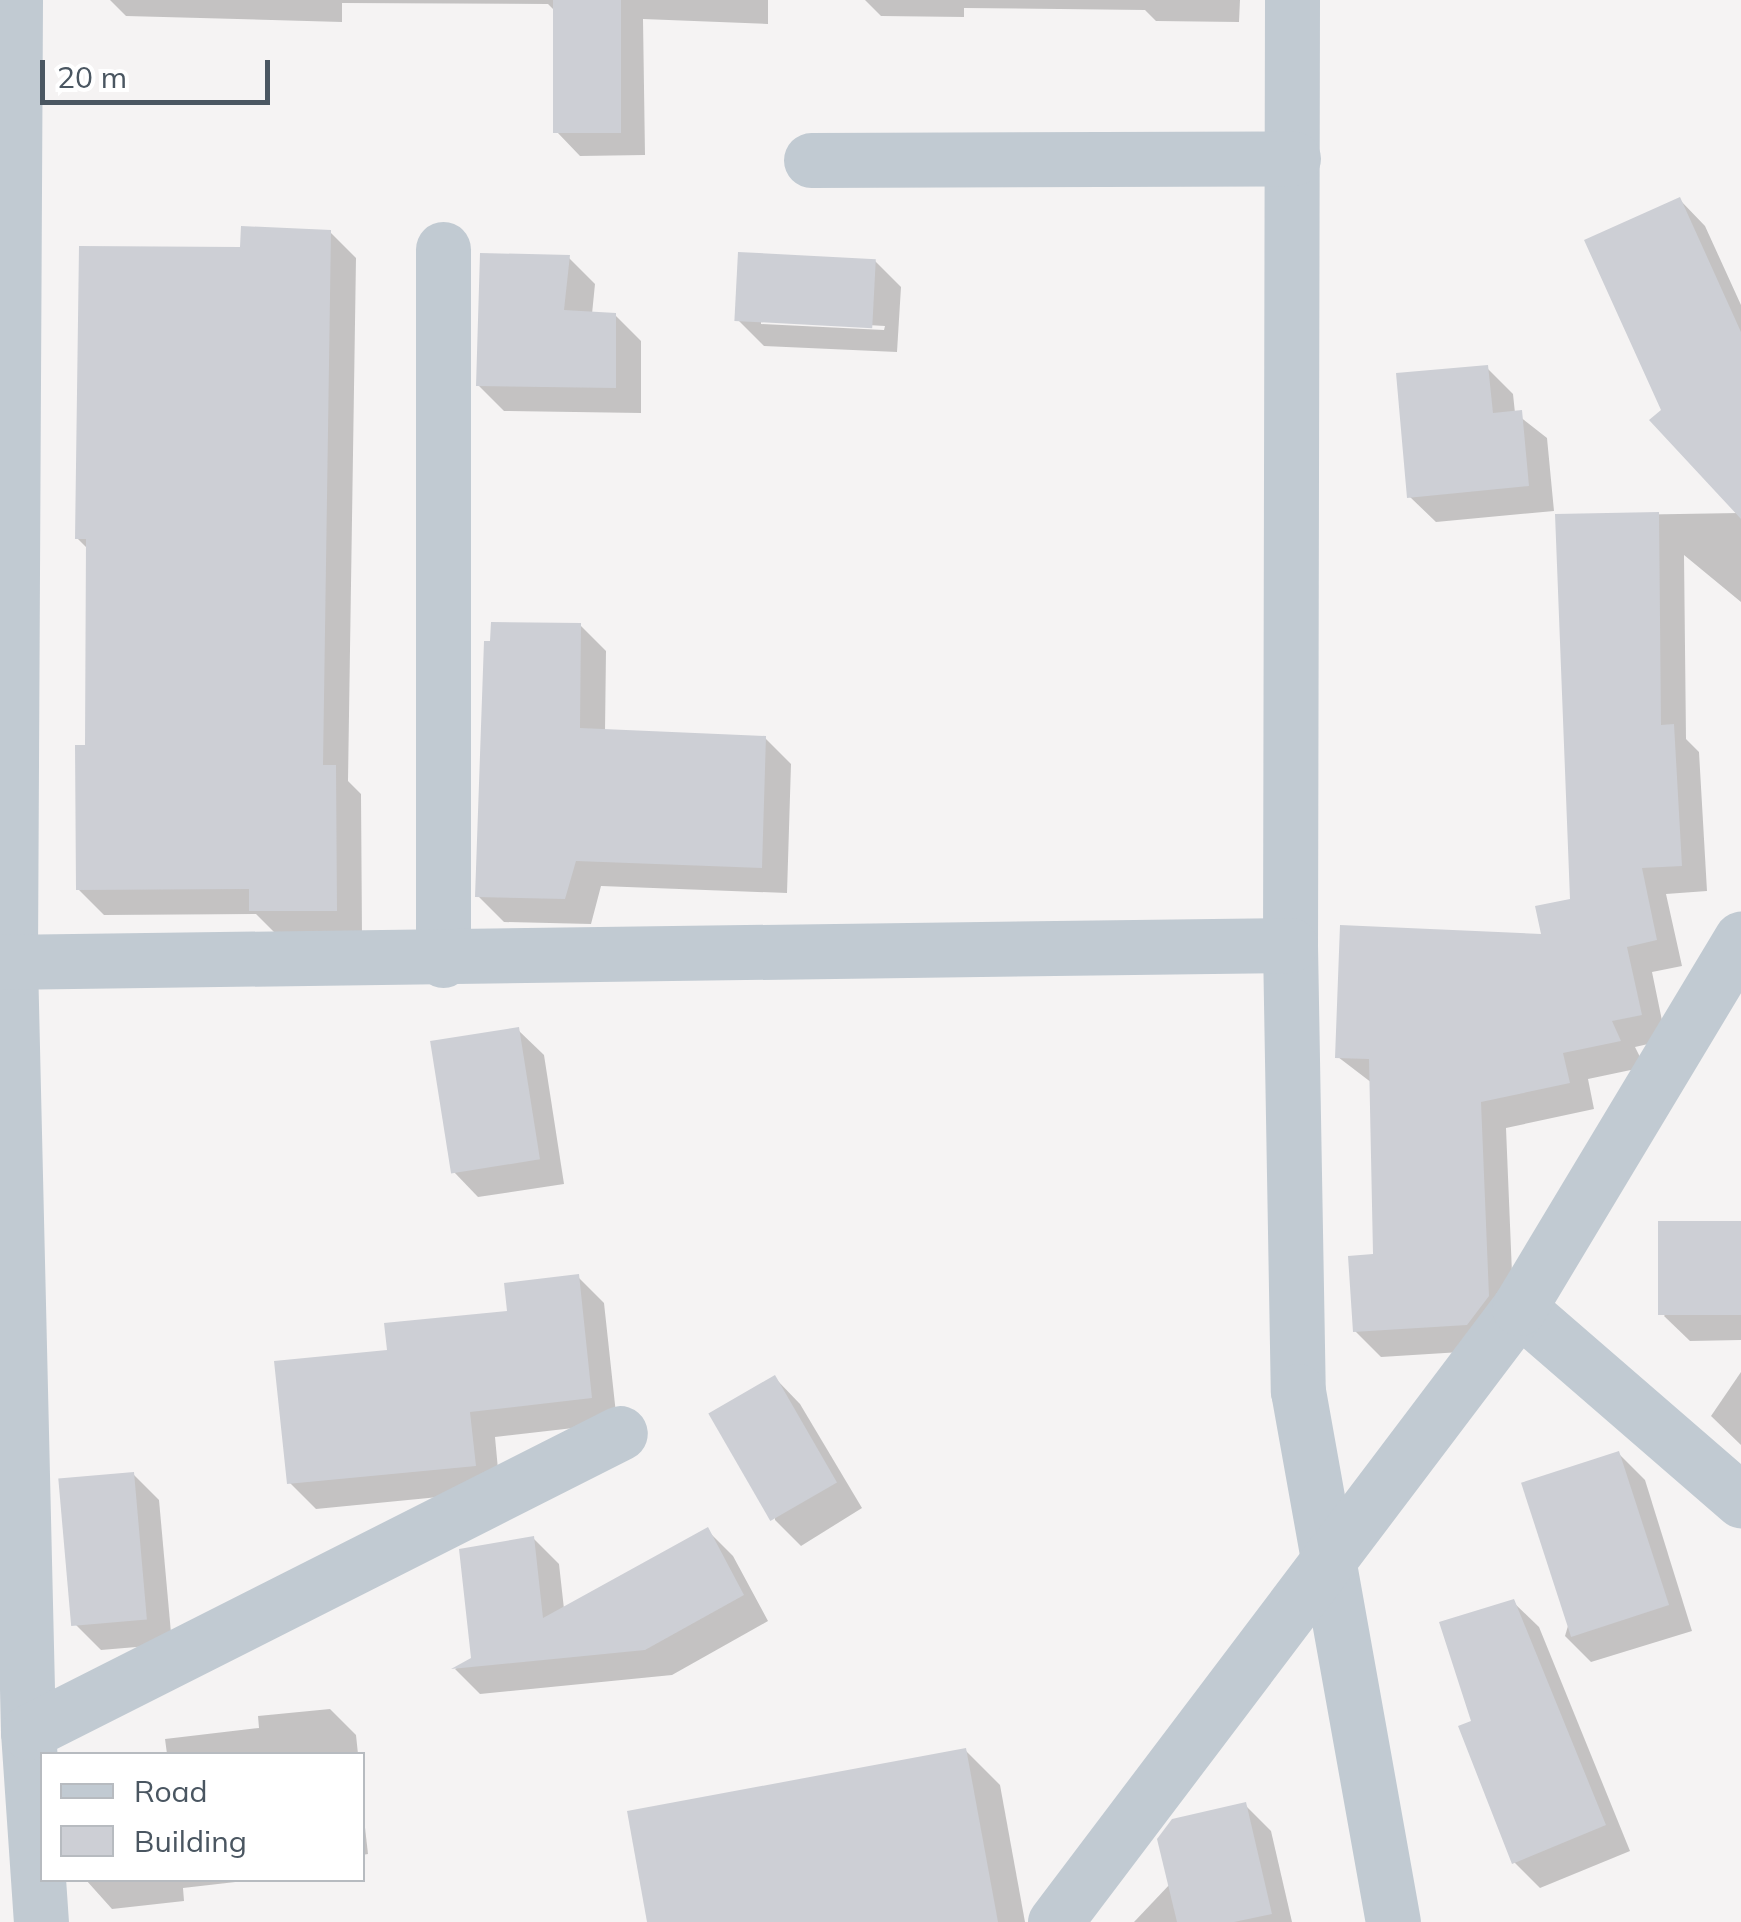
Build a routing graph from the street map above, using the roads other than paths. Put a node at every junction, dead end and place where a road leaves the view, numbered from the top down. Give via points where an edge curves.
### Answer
1 (15, 0) edge
2 (1292, 0) edge
3 (1293, 158) junction
4 (812, 160) dead end
5 (7, 170) edge
6 (442, 249) dead end
7 (1741, 939) edge
8 (1290, 945) junction
9 (443, 960) junction
10 (5, 962) edge
11 (1519, 1308) junction
12 (620, 1433) dead end
13 (1741, 1500) edge
14 (1324, 1559) junction
15 (28, 1732) junction
16 (40, 1922) edge
17 (1055, 1922) edge
18 (1393, 1922) edge

1 - 5 street
2 - 3 street
3 - 4 street
3 - 8 street
5 - 10 street
6 - 9 street
7 - 11 street
8 - 9 street
8 - 14 street via 1298,1390
9 - 10 street
10 - 15 street
11 - 13 street
11 - 14 street
12 - 15 street
14 - 17 street
14 - 18 street
15 - 16 street

